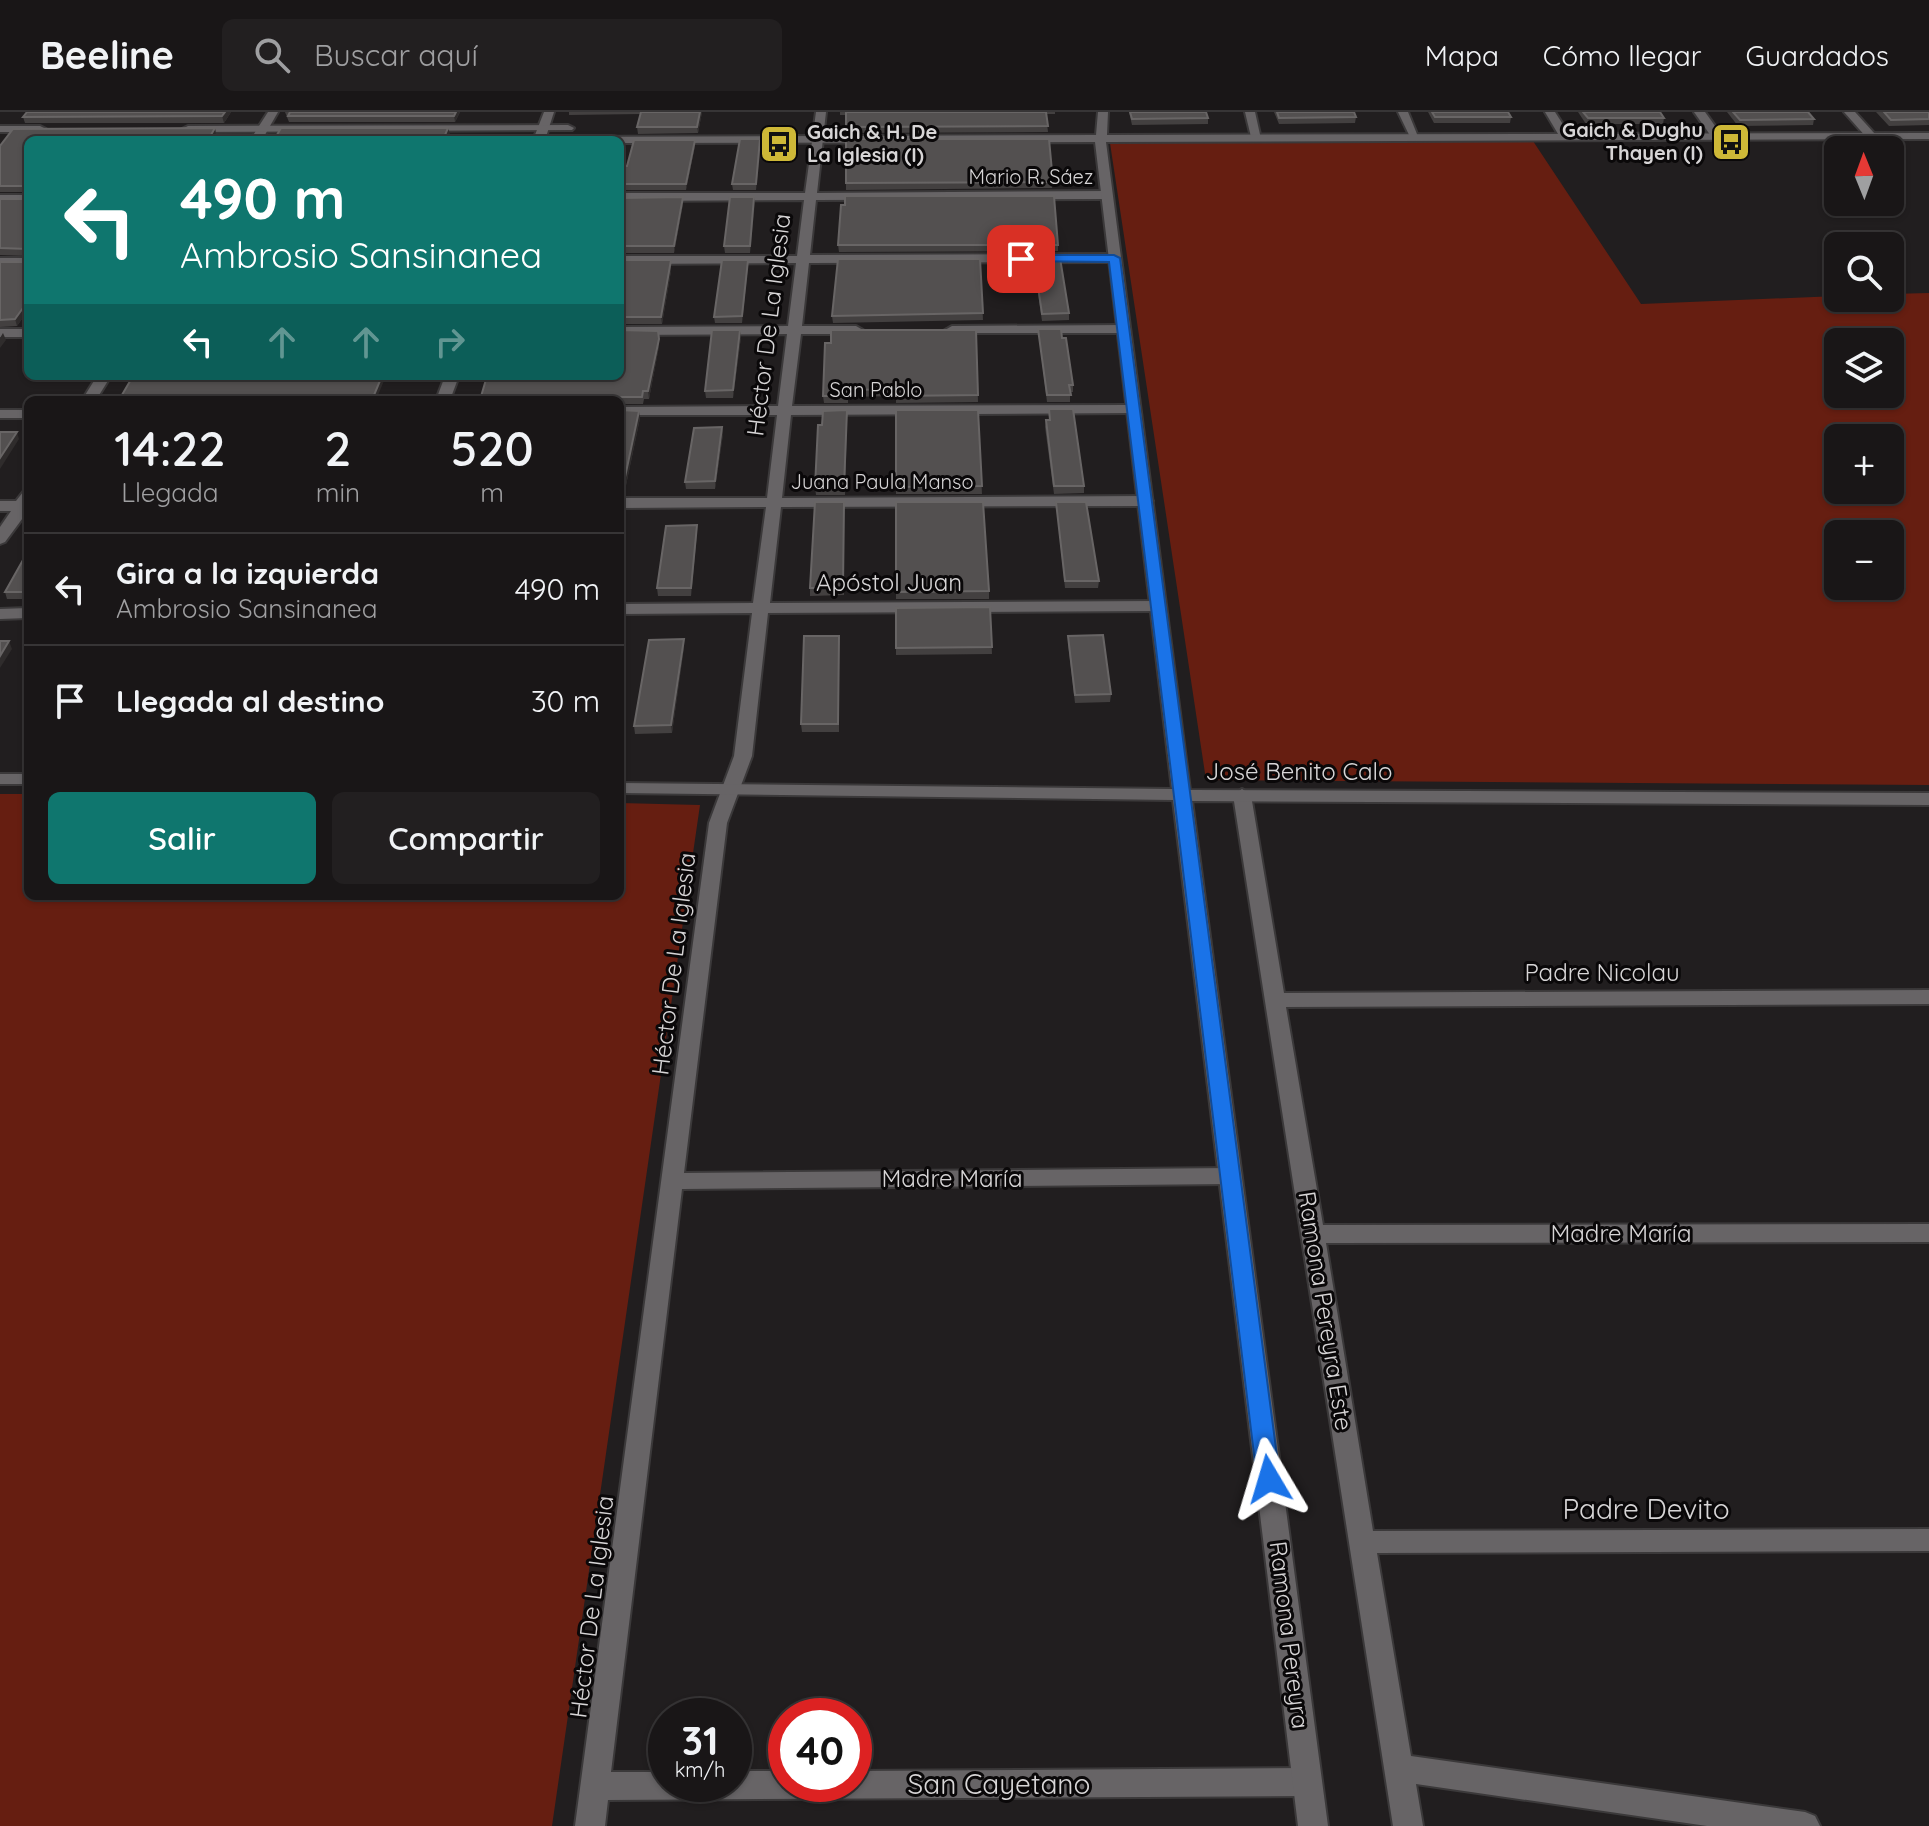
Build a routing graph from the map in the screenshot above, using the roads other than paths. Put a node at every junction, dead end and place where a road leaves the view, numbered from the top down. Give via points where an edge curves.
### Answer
1 (16, 112) edge
2 (273, 112) edge
3 (549, 112) edge
4 (821, 112) edge
5 (1103, 112) edge
6 (1250, 112) edge
7 (1403, 112) edge
8 (1550, 112) edge
9 (1699, 112) edge
10 (1849, 112) edge
11 (543, 128) junction
12 (0, 129) edge
13 (46, 129) edge
14 (169, 129) edge
15 (1102, 132) junction
16 (818, 133) junction
17 (258, 134) edge
18 (540, 136) edge
19 (1824, 136) edge
20 (1871, 136) edge
21 (1904, 136) edge
22 (1929, 136) edge
23 (1257, 137) junction
24 (1415, 137) junction
25 (1565, 137) junction
26 (1717, 137) junction
27 (624, 138) edge
28 (0, 142) edge
29 (24, 142) edge
30 (1106, 195) junction
31 (810, 196) junction
32 (624, 197) edge
33 (0, 199) edge
34 (24, 199) edge
35 (1114, 258) junction
36 (803, 259) junction
37 (624, 260) edge
38 (0, 262) edge
39 (24, 262) edge
40 (1123, 329) junction
41 (794, 330) junction
42 (873, 330) edge
43 (935, 330) edge
44 (624, 331) edge
45 (0, 333) edge
46 (24, 333) edge
47 (1133, 409) junction
48 (624, 411) edge
49 (785, 411) junction
50 (0, 414) edge
51 (24, 414) edge
52 (1145, 501) junction
53 (773, 502) junction
54 (24, 503) edge
55 (624, 503) edge
56 (0, 506) edge
57 (24, 506) edge
58 (0, 539) edge
59 (1158, 606) junction
60 (761, 608) junction
61 (624, 609) edge
62 (24, 613) edge
63 (0, 614) edge
64 (0, 779) edge
65 (24, 779) edge
66 (624, 788) edge
67 (731, 789) junction
68 (1182, 795) junction
69 (1242, 795) junction
70 (1929, 799) edge
71 (1929, 997) edge
72 (1275, 1000) junction
73 (1230, 1176) junction
74 (673, 1181) junction
75 (1929, 1233) edge
76 (1313, 1234) junction
77 (1929, 1540) edge
78 (1362, 1542) junction
79 (1399, 1768) junction
80 (1307, 1782) junction
81 (595, 1786) junction
82 (590, 1826) edge
83 (1313, 1826) edge
84 (1408, 1826) edge
85 (1805, 1826) edge

1 - 12 street
2 - 17 street
3 - 11 street
4 - 16 street, Héctor De La Iglesia
5 - 15 street, Ramona Pereyra
6 - 23 street
7 - 24 street
8 - 25 street
9 - 26 street
10 - 20 street
11 - 16 street
11 - 17 street
11 - 18 street
12 - 13 street
14 - 17 street
15 - 16 street
15 - 23 street
15 - 30 street, Ramona Pereyra
16 - 27 street
16 - 31 street, Héctor De La Iglesia
19 - 26 street
21 - 22 street
23 - 24 street
24 - 25 street
25 - 26 street
28 - 29 street
30 - 31 street, Mario R. Sáez
30 - 35 street, Ramona Pereyra
31 - 32 street, Mario R. Sáez
31 - 36 street, Héctor De La Iglesia
33 - 34 street
35 - 36 street
35 - 40 street, Ramona Pereyra
36 - 37 street
36 - 41 street, Héctor De La Iglesia
38 - 39 street
40 - 43 street
40 - 47 street, Ramona Pereyra
41 - 42 street
41 - 44 street
41 - 49 street, Héctor De La Iglesia
45 - 46 street
47 - 49 street, San Pablo
47 - 52 street, Ramona Pereyra
48 - 49 street, San Pablo
49 - 53 street, Héctor De La Iglesia
50 - 51 street
52 - 53 street, Juana Paula Manso
52 - 59 street, Ramona Pereyra
53 - 55 street, Juana Paula Manso
53 - 60 street, Héctor De La Iglesia
54 - 56 street
57 - 58 street
59 - 60 street, Apóstol Juan
59 - 68 street, Ramona Pereyra
60 - 61 street, Apóstol Juan
60 - 67 street, Héctor De La Iglesia via 743,756
62 - 63 street
64 - 65 street
66 - 67 street, José Benito Calo
67 - 68 street, José Benito Calo
67 - 74 street, Héctor De La Iglesia via 718,823
68 - 69 street, José Benito Calo
68 - 73 street, Ramona Pereyra
69 - 70 street, José Benito Calo
69 - 72 street, Ramona Pereyra Este
71 - 72 street, Padre Nicolau
72 - 76 street, Ramona Pereyra Este
73 - 74 street, Madre María
73 - 80 street, Ramona Pereyra
74 - 81 street, Héctor De La Iglesia
75 - 76 street, Madre María
76 - 78 street, Ramona Pereyra Este
77 - 78 street, Padre Devito
78 - 79 street, Ramona Pereyra Este
79 - 84 street, Ramona Pereyra Este
79 - 85 street
80 - 81 street, San Cayetano
80 - 83 street, Ramona Pereyra
81 - 82 street, Héctor De La Iglesia

